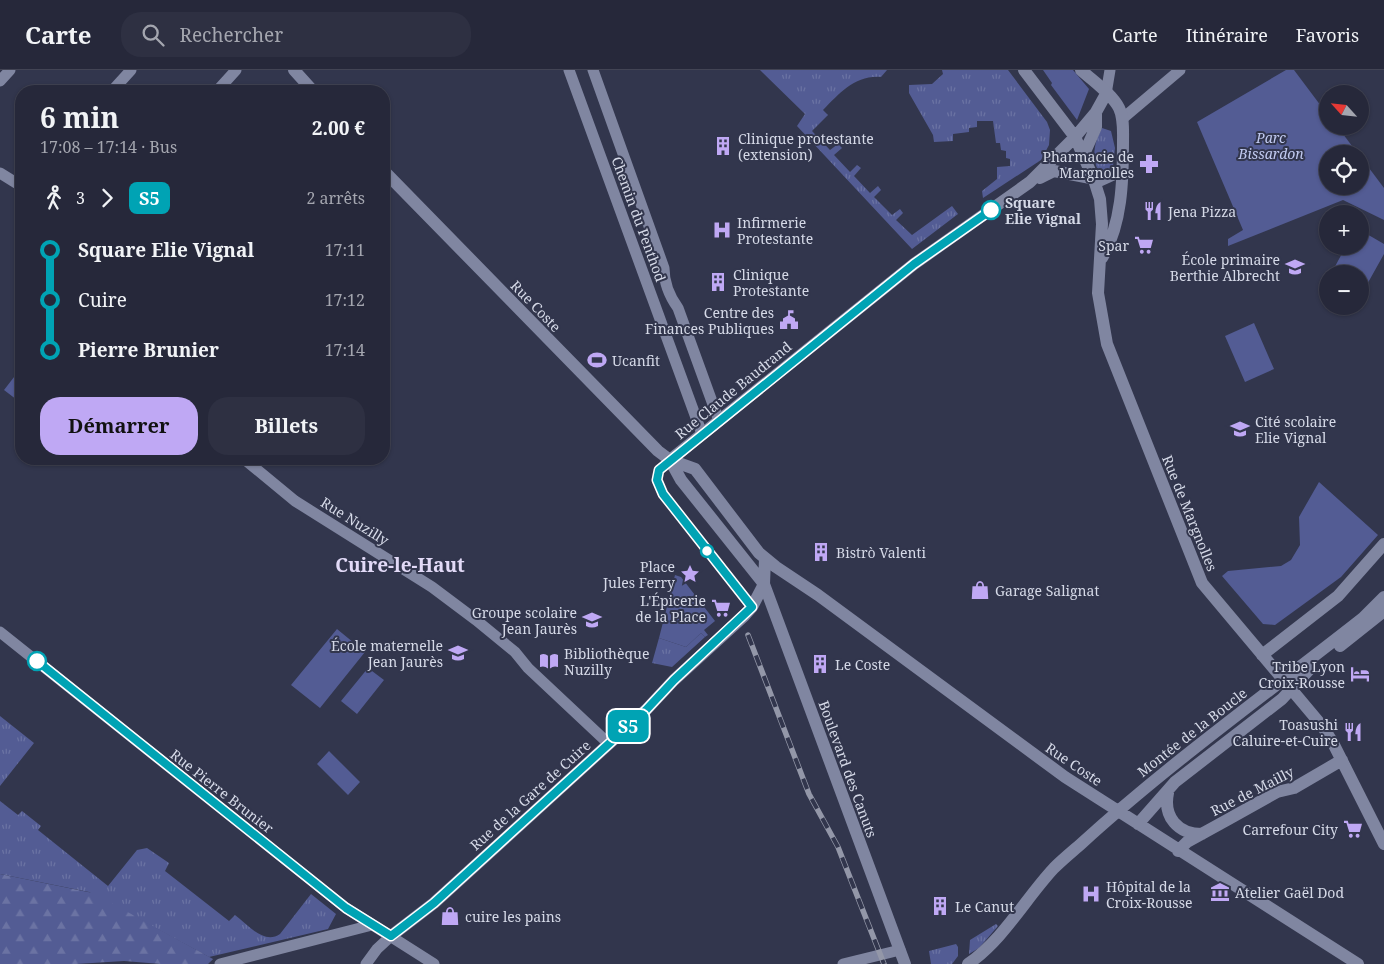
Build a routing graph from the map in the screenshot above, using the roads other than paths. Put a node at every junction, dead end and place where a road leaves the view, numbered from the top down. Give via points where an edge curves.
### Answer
1 (10, 70) edge
2 (131, 70) edge
3 (236, 70) edge
4 (294, 70) edge
5 (569, 70) edge
6 (593, 70) edge
7 (1024, 70) edge
8 (1083, 70) edge
9 (1110, 70) edge
10 (1180, 70) edge
11 (0, 81) edge
12 (117, 85) edge
13 (222, 85) edge
14 (308, 85) edge
15 (1106, 94) junction
16 (1096, 112) junction
17 (1122, 119) junction
18 (1075, 138) junction
19 (1084, 154) junction
20 (1123, 170) junction
21 (0, 172) edge
22 (1094, 180) junction
23 (15, 182) edge
24 (390, 182) edge
25 (1030, 182) junction
26 (1099, 262) junction
27 (719, 420) junction
28 (702, 434) junction
29 (670, 460) junction
30 (251, 465) edge
31 (1384, 544) edge
32 (765, 559) junction
33 (784, 573) junction
34 (764, 584) junction
35 (1384, 597) edge
36 (1384, 611) edge
37 (0, 632) edge
38 (1265, 658) junction
39 (1309, 670) junction
40 (609, 744) junction
41 (1342, 760) junction
42 (1168, 793) junction
43 (1133, 820) junction
44 (1202, 834) junction
45 (1384, 844) edge
46 (1178, 850) junction
47 (1029, 901) junction
48 (372, 925) junction
49 (391, 936) junction
50 (900, 950) junction
51 (220, 964) edge
52 (366, 964) edge
53 (434, 964) edge
54 (843, 964) edge
55 (905, 964) edge
56 (968, 964) edge
57 (1358, 964) edge

1 - 11 street
2 - 12 street
3 - 13 street
4 - 14 street
5 - 28 street, Chemin du Penthod
6 - 27 street, Chemin du Penthod via 672,299
7 - 18 street, Rue de Margnolles
8 - 15 street, Rue de Margnolles
9 - 15 street
10 - 17 street
15 - 16 street
15 - 17 street, Rue de Margnolles via 1120,109
16 - 18 street
16 - 19 street via 1096,126
17 - 20 street, Rue de Margnolles
18 - 19 street, Rue de Margnolles
18 - 25 street, Rue Claude Baudrand
19 - 22 street, Rue de Margnolles
20 - 22 street via 1111,177
20 - 26 street, Rue de Margnolles via 1114,229
21 - 23 street
22 - 25 street, Rue Claude Baudrand via 1054,171
22 - 26 street, Rue de Margnolles via 1100,199 1102,224
24 - 29 street, Rue Coste
25 - 27 street, Rue Claude Baudrand via 914,264
26 - 38 street, Rue de Margnolles via 1098,293 1107,344 1202,583
27 - 28 street, Rue Claude Baudrand
28 - 29 street, Rue Claude Baudrand
29 - 32 street, Rue Coste via 695,470
29 - 34 street, Rue Coste via 681,480
30 - 40 street, Rue Nuzilly via 295,501 436,590 476,620 515,652
31 - 38 street via 1338,596
32 - 33 street, Rue Coste
32 - 34 street
33 - 34 street
33 - 43 street, Rue Coste via 1018,743
34 - 40 street, Rue de la Gare de Cuire via 744,616
34 - 50 street, Boulevard des Canuts
35 - 47 street, Montée de la Boucle via 1363,618 1125,805 1053,869
36 - 39 street, Montée de la Boucle
37 - 48 street, Rue Pierre Brunier via 225,813
38 - 41 street, Rue de Margnolles via 1323,727
39 - 42 street via 1282,698 1176,782
39 - 47 street, Montée de la Boucle via 1153,788
40 - 49 street, Rue de la Gare de Cuire via 434,903
41 - 44 street, Rue de Mailly
41 - 45 street, Rue de Margnolles
42 - 43 street
42 - 44 street via 1167,808 1172,820 1186,832
43 - 46 street, Rue Coste
44 - 46 street, Rue de Mailly
46 - 57 street, Rue Coste
47 - 56 street, Montée de la Boucle
48 - 49 street, Rue Pierre Brunier
48 - 51 street
49 - 52 street
49 - 53 street, Rue Pierre Brunier
50 - 54 street
50 - 55 street, Boulevard des Canuts

